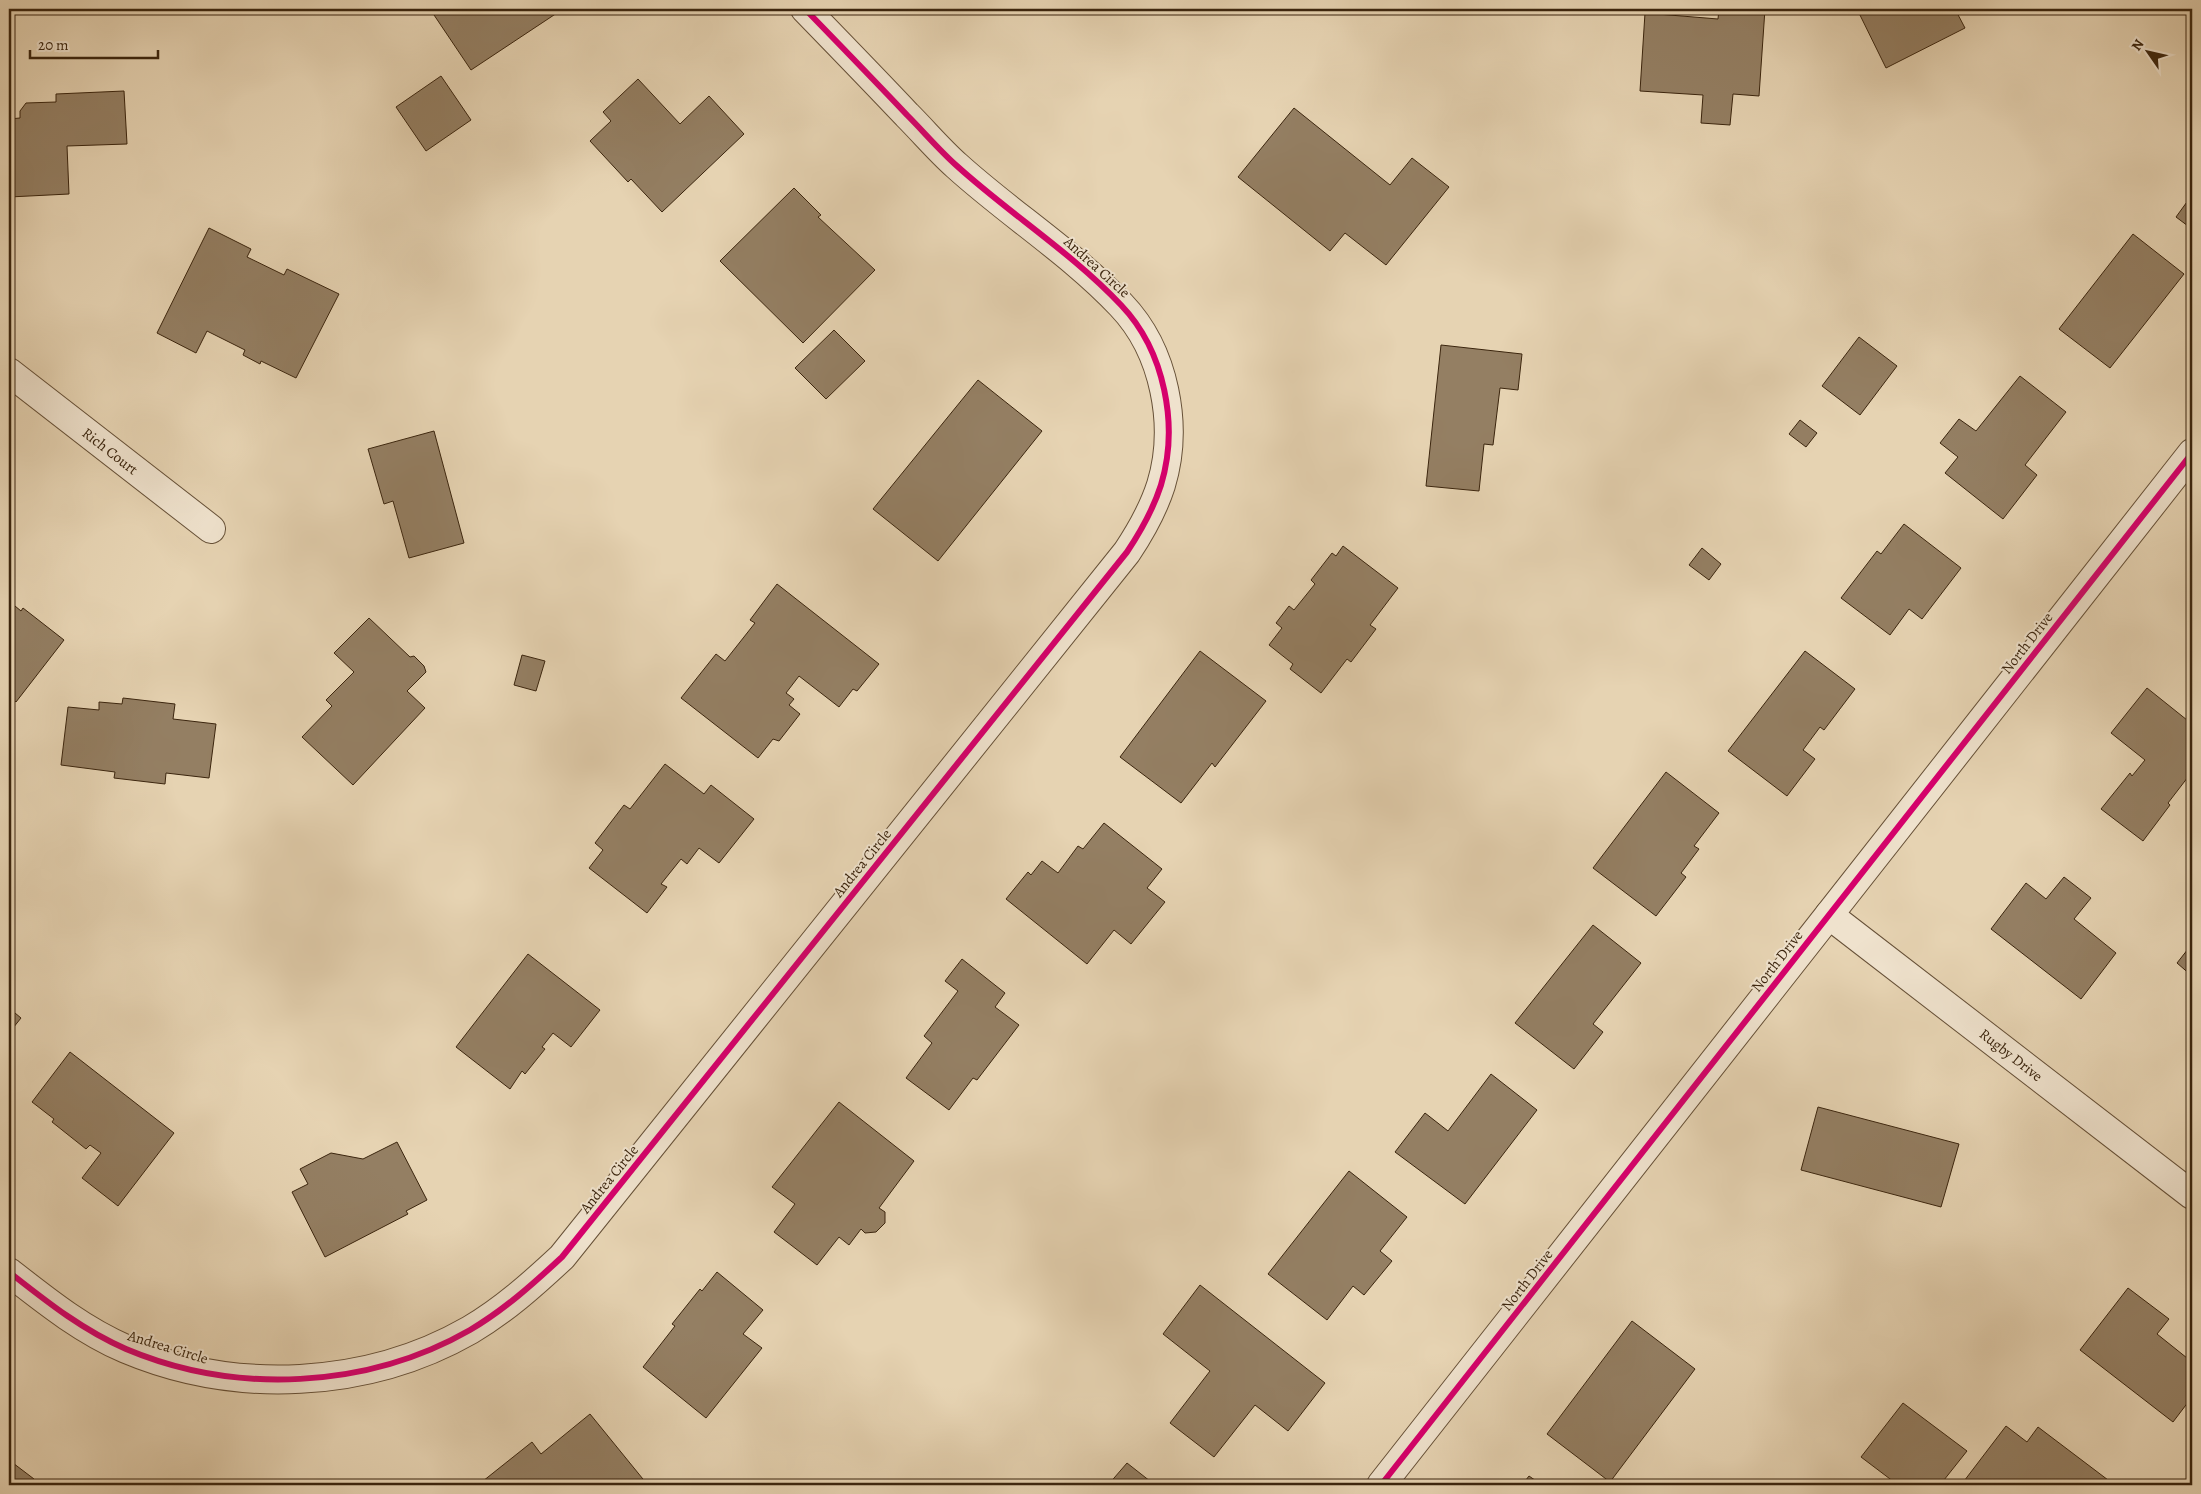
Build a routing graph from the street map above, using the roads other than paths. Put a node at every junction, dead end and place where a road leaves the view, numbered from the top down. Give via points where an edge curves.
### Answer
1 (805, 9) edge
2 (9, 372) edge
3 (2192, 453) edge
4 (211, 530) dead end
5 (1829, 915) junction
6 (2192, 1195) edge
7 (9, 1272) edge
8 (1381, 1485) edge

1 - 7 street, Andrea Circle via 957,166 1123,306 1145,338 1160,372 1168,410 1168,447 1161,485 1147,520 1127,552 562,1257 519,1297 469,1330 416,1355 360,1372 302,1380 243,1379 186,1369 126,1349 66,1317
2 - 4 street, Rich Court
3 - 5 street, North Drive
5 - 6 street, Rugby Drive
5 - 8 street, North Drive

